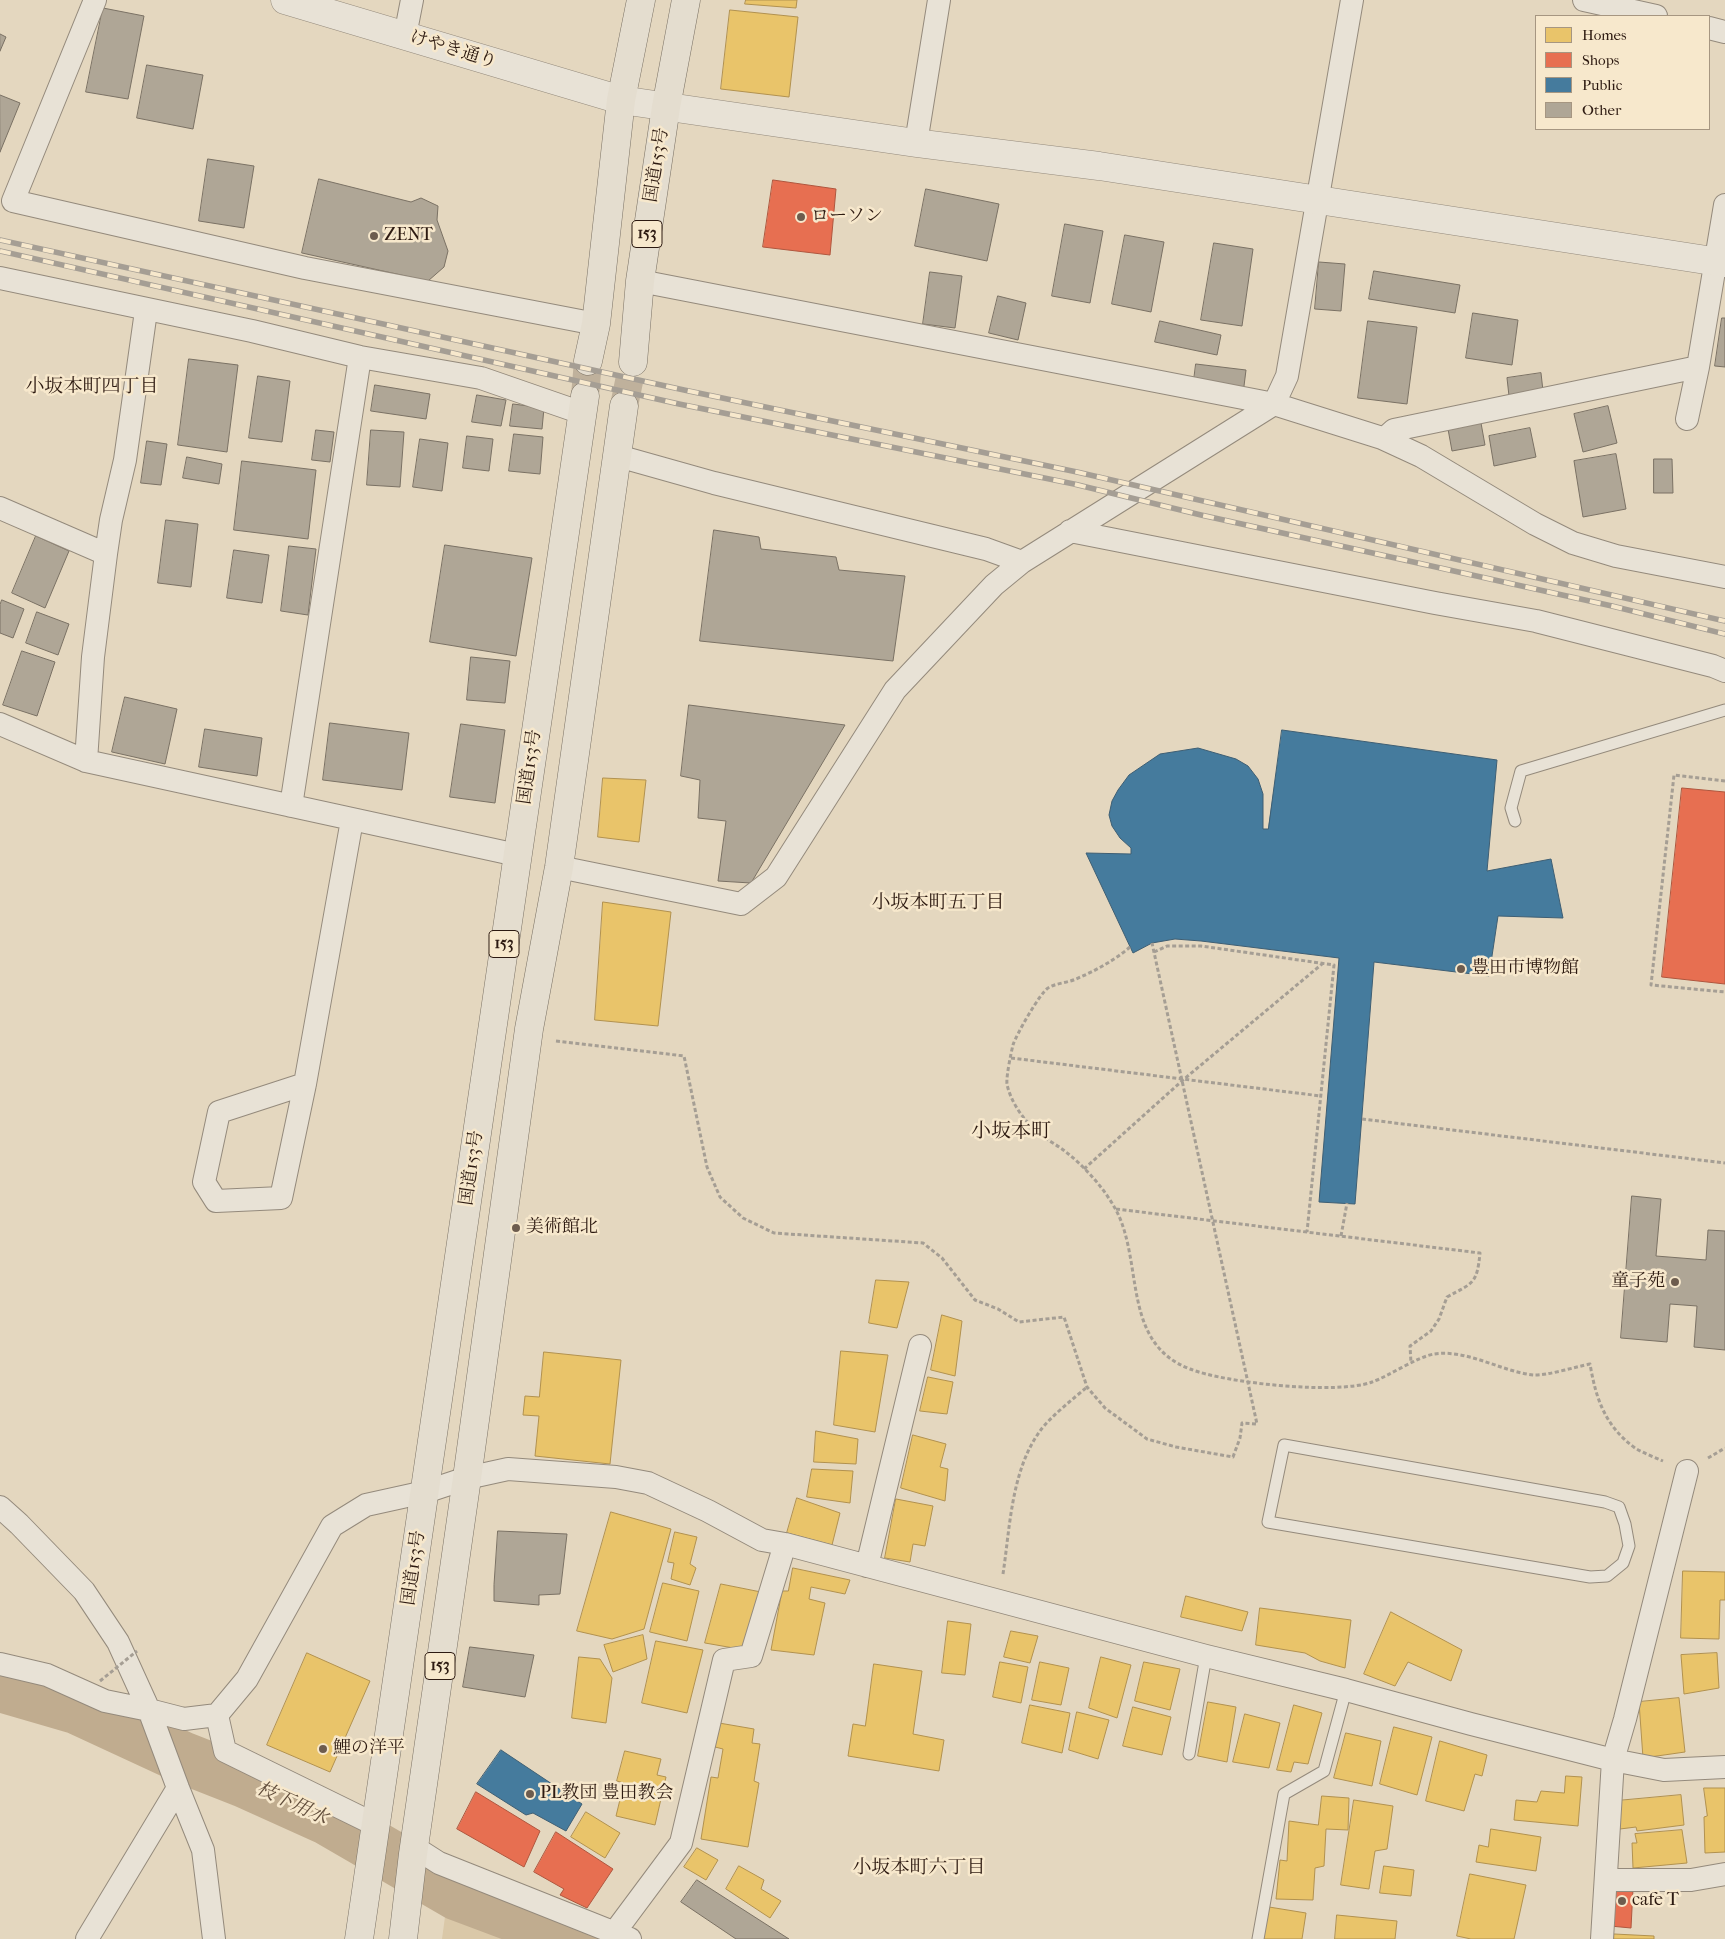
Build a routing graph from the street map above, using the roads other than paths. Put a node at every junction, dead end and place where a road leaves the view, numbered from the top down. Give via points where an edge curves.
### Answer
1 (96, 0) edge
2 (284, 0) edge
3 (412, 0) edge
4 (641, 0) edge
5 (686, 0) edge
6 (940, 0) edge
7 (1352, 0) edge
8 (1584, 0) edge
9 (1652, 15) edge
10 (1710, 28) edge
11 (1725, 32) edge
12 (405, 36) junction
13 (621, 100) junction
14 (666, 108) junction
15 (916, 143) junction
16 (6, 199) edge
17 (1316, 201) junction
18 (1725, 205) edge
19 (1720, 262) edge
20 (0, 278) edge
21 (640, 281) junction
22 (146, 310) junction
23 (596, 324) junction
24 (360, 357) junction
25 (588, 361) tunnel mouth
26 (634, 362) tunnel mouth
27 (1698, 367) junction
28 (1274, 404) junction
29 (584, 405) joint
30 (624, 406) tunnel mouth
31 (1687, 419) dead end
32 (1384, 439) junction
33 (618, 456) junction
34 (0, 508) edge
35 (1070, 531) junction
36 (106, 554) junction
37 (1022, 562) junction
38 (1725, 577) edge
39 (1725, 671) edge
40 (1725, 710) edge
41 (0, 724) edge
42 (86, 761) junction
43 (291, 806) junction
44 (352, 820) junction
45 (1515, 821) dead end
46 (517, 855) junction
47 (559, 868) junction
48 (305, 1084) junction
49 (920, 1346) dead end
50 (1284, 1445) joint
51 (1687, 1471) road end
52 (468, 1478) junction
53 (425, 1492) junction
54 (0, 1507) edge
55 (785, 1544) junction
56 (867, 1566) junction
57 (1206, 1656) junction
58 (0, 1664) edge
59 (1346, 1690) junction
60 (149, 1710) junction
61 (217, 1715) junction
62 (1189, 1754) dead end
63 (1613, 1760) junction
64 (1725, 1767) edge
65 (178, 1788) junction
66 (375, 1829) junction
67 (414, 1850) junction
68 (1725, 1874) edge
69 (1606, 1880) junction
70 (622, 1936) edge
71 (87, 1939) edge
72 (214, 1939) edge
73 (359, 1939) edge
74 (403, 1939) edge
75 (1258, 1939) edge
76 (1602, 1939) edge

1 - 16 street
2 - 12 street, けやき通り
3 - 12 street
4 - 13 highway, 153
5 - 14 highway, 国道153号 / 153
6 - 15 street
7 - 17 street
8 - 9 street
10 - 11 street
12 - 13 street, けやき通り
13 - 14 street, けやき通り
13 - 23 highway, 153
14 - 15 street, けやき通り
14 - 21 highway, 国道153号 / 153
15 - 17 street, けやき通り via 1099,166
16 - 23 street via 305,268
17 - 19 street, けやき通り
17 - 28 street via 1288,376
18 - 19 street
19 - 27 street
20 - 22 street
21 - 26 highway, 国道153号 / 153
21 - 28 street
22 - 24 street
22 - 36 street via 124,460
23 - 25 highway, 153
24 - 29 street via 481,378
24 - 43 street
27 - 31 street
27 - 32 street via 1394,430
28 - 32 street
28 - 35 street
29 - 46 highway, 国道153号 / 153
30 - 33 highway, 153
32 - 38 street via 1573,543 1616,556
33 - 37 street via 714,483 986,549
33 - 47 highway, 153
34 - 36 street
35 - 37 street
35 - 39 street via 1536,621
36 - 42 street via 92,656
37 - 47 street via 994,585 895,690 776,877 741,904
40 - 45 lane via 1521,771 1511,808
41 - 42 street
42 - 43 street
43 - 44 street
44 - 46 street
44 - 48 street
46 - 53 highway, 国道153号 / 153
47 - 52 highway, 153 via 529,1029
48 - 48 street via 281,1198 216,1201 204,1182 219,1112
49 - 56 street
50 - 50 lane via 1605,1502 1619,1507 1630,1546 1624,1563 1607,1576 1590,1577 1268,1522
51 - 63 street
52 - 53 street
52 - 55 street via 508,1470 616,1477 648,1483 762,1540
52 - 67 highway, 153
53 - 61 street via 366,1506 332,1526 247,1679
53 - 66 highway, 国道153号 / 153
54 - 60 street via 84,1591 118,1642
55 - 56 street
55 - 70 street via 751,1656 724,1660 681,1843
56 - 57 street
57 - 59 street
57 - 62 lane
58 - 60 street via 47,1675 105,1701
59 - 63 street
59 - 75 lane via 1324,1771 1284,1794
60 - 61 street via 184,1720
60 - 65 street
61 - 66 street via 225,1751
63 - 64 street via 1664,1770
63 - 69 street
65 - 71 street
65 - 72 street via 204,1850
66 - 73 highway, 国道153号 / 153
67 - 70 street
67 - 74 highway, 153
68 - 69 street via 1691,1880
69 - 76 street

